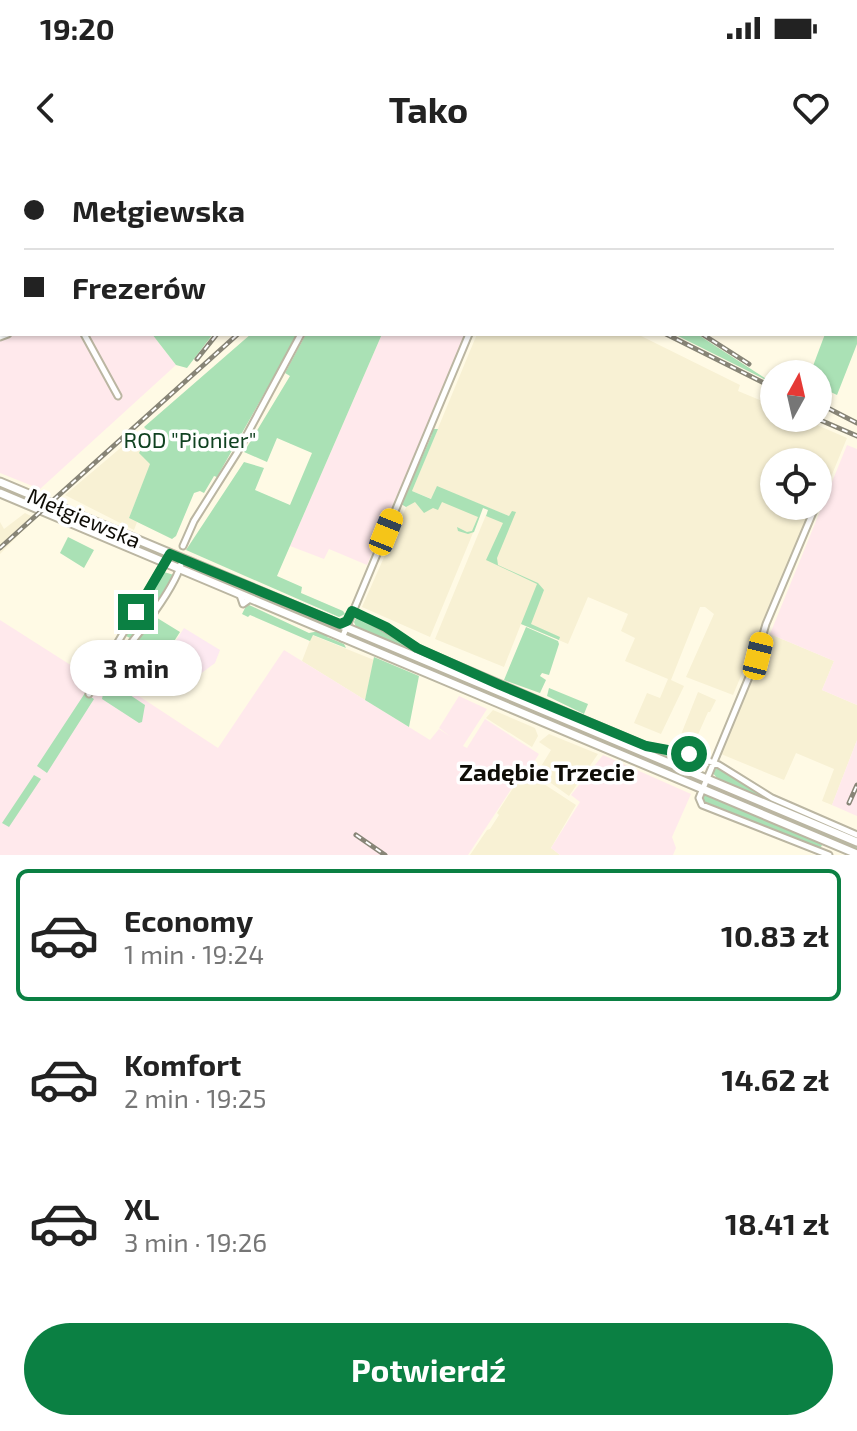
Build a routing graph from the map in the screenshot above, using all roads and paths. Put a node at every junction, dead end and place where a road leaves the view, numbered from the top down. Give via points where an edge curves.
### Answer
1 (85, 336) edge
2 (300, 336) edge
3 (468, 336) edge
4 (118, 396) dead end
5 (0, 482) edge
6 (0, 493) edge
7 (810, 520) edge
8 (183, 546) dead end
9 (170, 554) junction
10 (182, 559) junction
11 (166, 563) junction
12 (180, 569) junction
13 (352, 611) junction
14 (320, 616) junction
15 (344, 624) junction
16 (314, 626) junction
17 (121, 634) junction
18 (342, 638) junction
19 (133, 641) junction
20 (101, 671) dead end
21 (89, 694) dead end
22 (713, 763) junction
23 (707, 779) junction
24 (703, 789) junction
25 (857, 835) edge
26 (857, 842) edge
27 (857, 854) edge
28 (829, 855) edge

1 - 4 street
2 - 8 street
3 - 13 street
5 - 9 main road, Mełgiewska
6 - 11 main road, Mełgiewska
7 - 22 street
9 - 10 main road, Mełgiewska
9 - 11 street
10 - 12 street
10 - 14 main road, Mełgiewska
11 - 12 main road, Mełgiewska
11 - 17 street
12 - 16 main road, Mełgiewska
12 - 19 street
13 - 15 street
13 - 22 street via 500,685 646,746
14 - 15 main road, Mełgiewska
14 - 16 main road via 321,624
15 - 18 street
15 - 23 main road, Mełgiewska
16 - 18 main road, Mełgiewska
17 - 19 street
17 - 19 street via 106,661 115,663
18 - 24 main road, Mełgiewska
20 - 21 street
22 - 23 street
22 - 25 street via 772,798
23 - 24 street
23 - 26 main road, Mełgiewska
24 - 27 main road, Mełgiewska
24 - 28 street, Mełgiewska via 702,805

